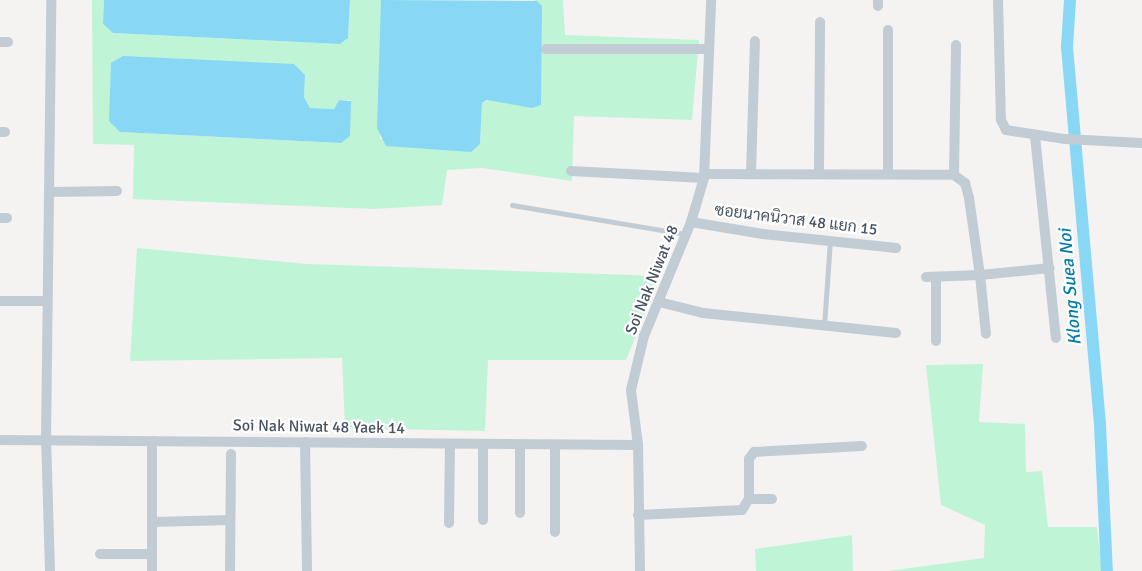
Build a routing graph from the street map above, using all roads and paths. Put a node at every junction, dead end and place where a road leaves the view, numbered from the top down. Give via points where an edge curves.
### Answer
1 (51, 0) edge
2 (711, 0) edge
3 (998, 0) edge
4 (820, 22) dead end
5 (888, 30) dead end
6 (755, 40) dead end
7 (956, 45) dead end
8 (546, 49) dead end
9 (707, 49) junction
10 (1035, 136) junction
11 (1142, 143) edge
12 (571, 171) dead end
13 (819, 173) junction
14 (888, 173) junction
15 (751, 174) junction
16 (954, 175) junction
17 (704, 176) junction
18 (117, 191) dead end
19 (49, 192) junction
20 (512, 205) dead end
21 (691, 222) junction
22 (686, 234) junction
23 (830, 241) junction
24 (896, 248) dead end
25 (1050, 268) junction
26 (980, 275) junction
27 (47, 301) junction
28 (0, 302) edge
29 (659, 302) junction
30 (824, 326) junction
31 (896, 333) dead end
32 (986, 334) dead end
33 (1056, 338) dead end
34 (936, 341) dead end
35 (0, 440) edge
36 (46, 440) junction
37 (152, 441) junction
38 (305, 442) junction
39 (450, 444) junction
40 (483, 444) junction
41 (520, 445) junction
42 (555, 445) junction
43 (638, 445) junction
44 (862, 446) dead end
45 (231, 454) dead end
46 (772, 499) dead end
47 (749, 500) junction
48 (520, 513) dead end
49 (639, 515) junction
50 (230, 520) junction
51 (483, 520) dead end
52 (152, 522) junction
53 (449, 523) dead end
54 (555, 532) dead end
55 (100, 554) dead end
56 (152, 554) junction
57 (50, 571) edge
58 (152, 571) edge
59 (230, 571) edge
60 (308, 571) edge
61 (640, 571) edge

1 - 19 street
2 - 9 street, Soi Nak Niwat 48
3 - 10 street via 1001,120 1006,130
4 - 13 street
5 - 14 street
6 - 15 street
7 - 16 street
8 - 9 street
9 - 17 street, Soi Nak Niwat 48
10 - 11 street
10 - 25 street
12 - 17 street
13 - 14 street
13 - 15 street
14 - 16 street
15 - 17 street
16 - 26 street via 965,183 969,198
17 - 21 street, Soi Nak Niwat 48
18 - 19 street
19 - 27 street
20 - 22 lane
21 - 22 street, Soi Nak Niwat 48
21 - 23 street, ซอยนาคนิวาส 48 แยก 15
22 - 29 street, Soi Nak Niwat 48
23 - 24 street, ซอยนาคนิวาส 48 แยก 15
23 - 30 lane
25 - 26 street
25 - 33 street
26 - 32 street
26 - 34 street via 931,277
27 - 28 street
27 - 36 street
29 - 30 street via 703,313
29 - 43 street, Soi Nak Niwat 48 via 644,336 631,390
30 - 31 street
35 - 36 street, Soi Nak Niwat 48 Yaek 14
36 - 37 street, Soi Nak Niwat 48 Yaek 14
36 - 57 street
37 - 38 street, Soi Nak Niwat 48 Yaek 14
37 - 52 street
38 - 39 street, Soi Nak Niwat 48 Yaek 14
38 - 60 street
39 - 40 street, Soi Nak Niwat 48 Yaek 14
39 - 53 street
40 - 41 street, Soi Nak Niwat 48 Yaek 14
40 - 51 street
41 - 42 street, Soi Nak Niwat 48 Yaek 14
41 - 48 street
42 - 43 street, Soi Nak Niwat 48 Yaek 14
42 - 54 street
43 - 49 street, Soi Nak Niwat 48
44 - 47 street via 754,452 749,459
45 - 50 street
46 - 47 street
47 - 49 street via 742,510
49 - 61 street, Soi Nak Niwat 48
50 - 52 street
50 - 59 street
52 - 56 street
55 - 56 street
56 - 58 street

